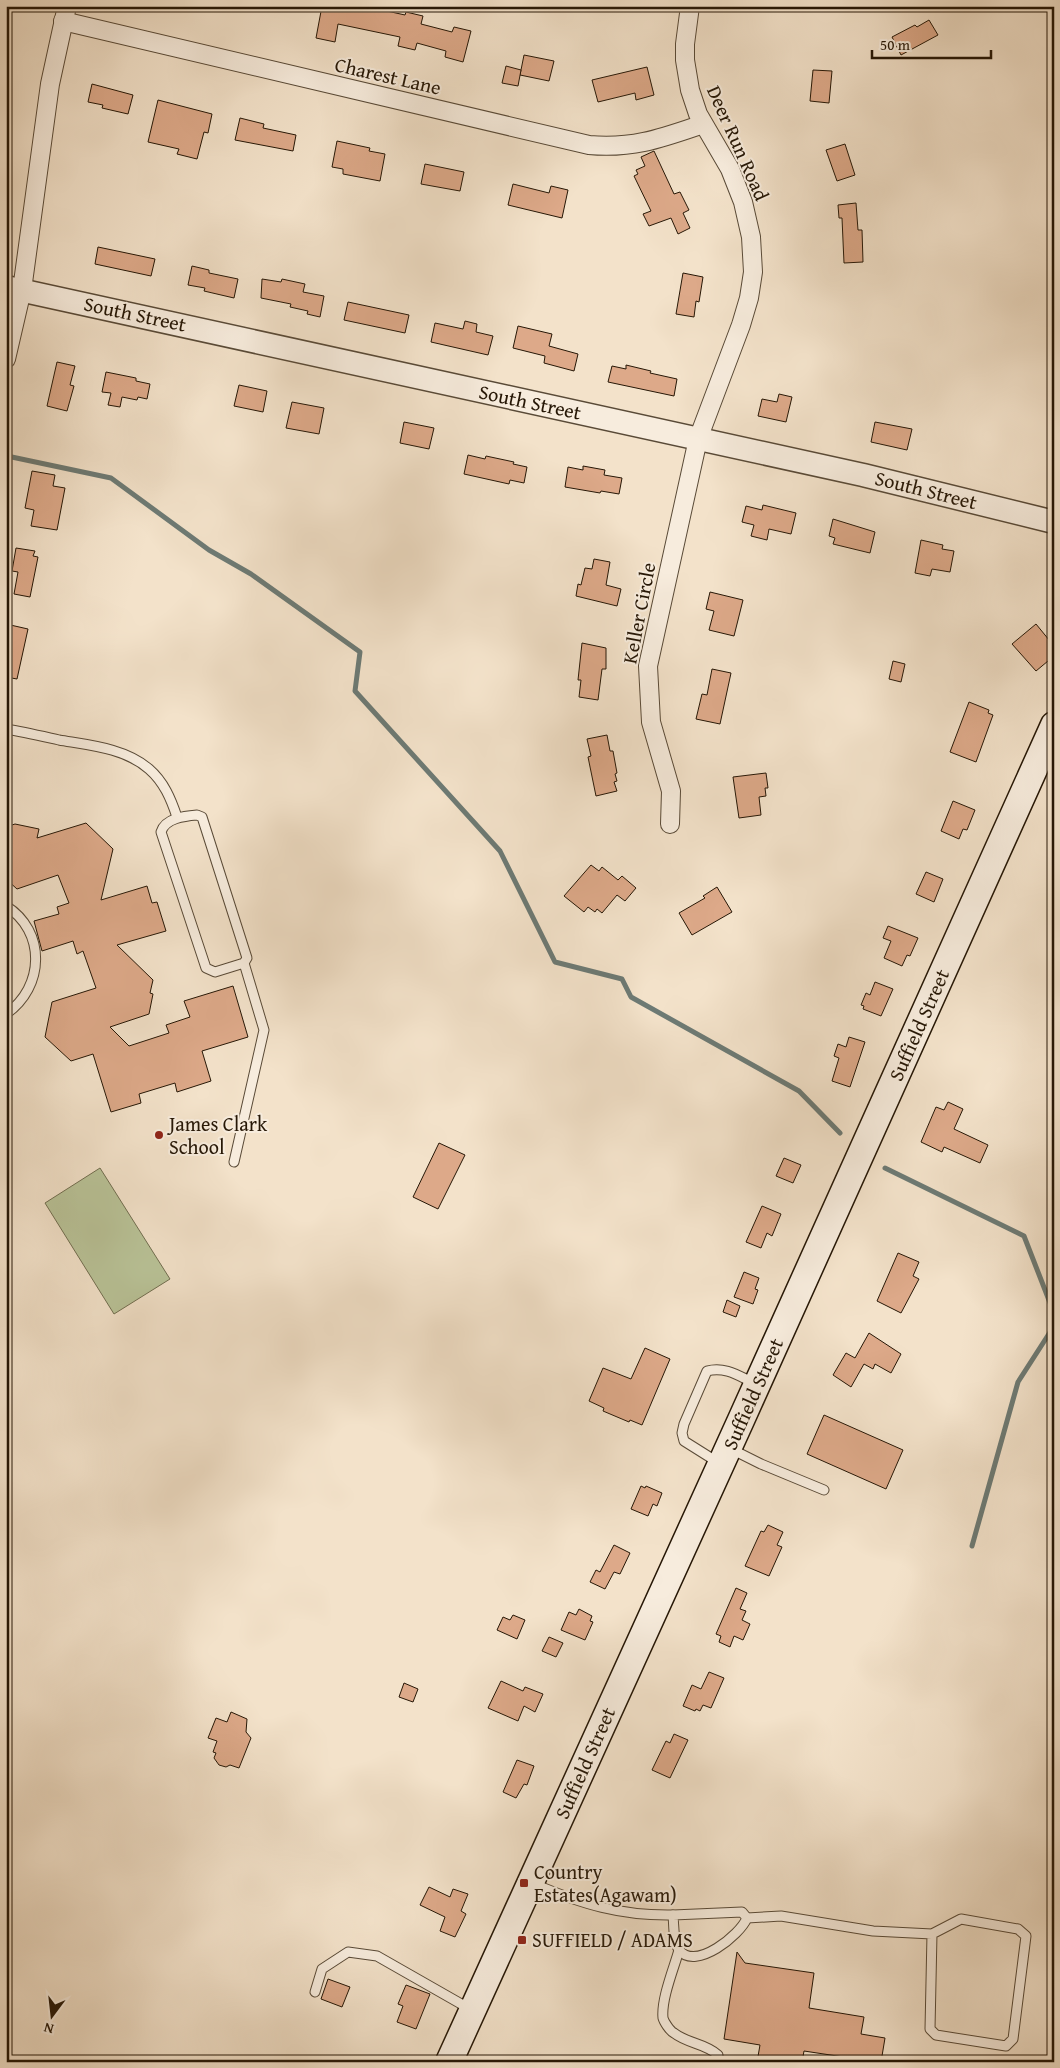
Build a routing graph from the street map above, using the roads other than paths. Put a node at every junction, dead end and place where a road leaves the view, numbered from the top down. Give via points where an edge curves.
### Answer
1 (690, 6) edge
2 (65, 14) edge
3 (703, 124) junction
4 (14, 288) edge
5 (6, 360) edge
6 (698, 439) junction
7 (1054, 522) edge
8 (1054, 725) edge
9 (6, 728) edge
10 (177, 818) junction
11 (670, 824) dead end
12 (6, 906) edge
13 (244, 962) junction
14 (6, 1014) edge
15 (234, 1162) dead end
16 (758, 1384) junction
17 (725, 1456) junction
18 (824, 1490) dead end
19 (532, 1882) junction
20 (674, 1915) junction
21 (747, 1918) junction
22 (932, 1934) junction
23 (679, 1950) junction
24 (315, 1992) dead end
25 (472, 2010) junction
26 (449, 2062) edge
27 (718, 2062) edge

1 - 3 street, Deer Run Road via 685,60 692,97
2 - 3 street, Charest Lane via 589,144 628,146
2 - 4 street
3 - 6 street, Deer Run Road via 730,169 744,202 753,272 741,325
4 - 5 street
4 - 6 street, South Street
6 - 7 street, South Street
6 - 11 street, Keller Circle via 648,666 651,722 671,791
8 - 16 main road, Suffield Street
9 - 10 lane via 134,758 160,781
10 - 13 lane via 197,814 202,817 247,958
10 - 13 lane via 161,832 206,968 215,972
12 - 14 lane via 28,926 34,940 35,958 27,992
13 - 15 lane via 264,1030
16 - 17 main road, Suffield Street
16 - 17 lane via 726,1370 707,1371 682,1433 684,1441
17 - 18 lane via 761,1464
17 - 19 main road, Suffield Street
19 - 20 lane via 579,1902 613,1911
19 - 25 main road, Suffield Street
20 - 21 lane via 742,1912
20 - 23 lane via 675,1940
21 - 22 lane via 781,1916 873,1931
21 - 23 lane via 743,1928 710,1954 688,1956
22 - 22 lane via 961,1919 1018,1929 1026,1936 1013,2039 1006,2046 936,2035 930,2029
23 - 27 lane via 663,2019 672,2033 709,2047 718,2055
24 - 25 lane via 322,1969 348,1952 377,1956
25 - 26 main road, Suffield Street

